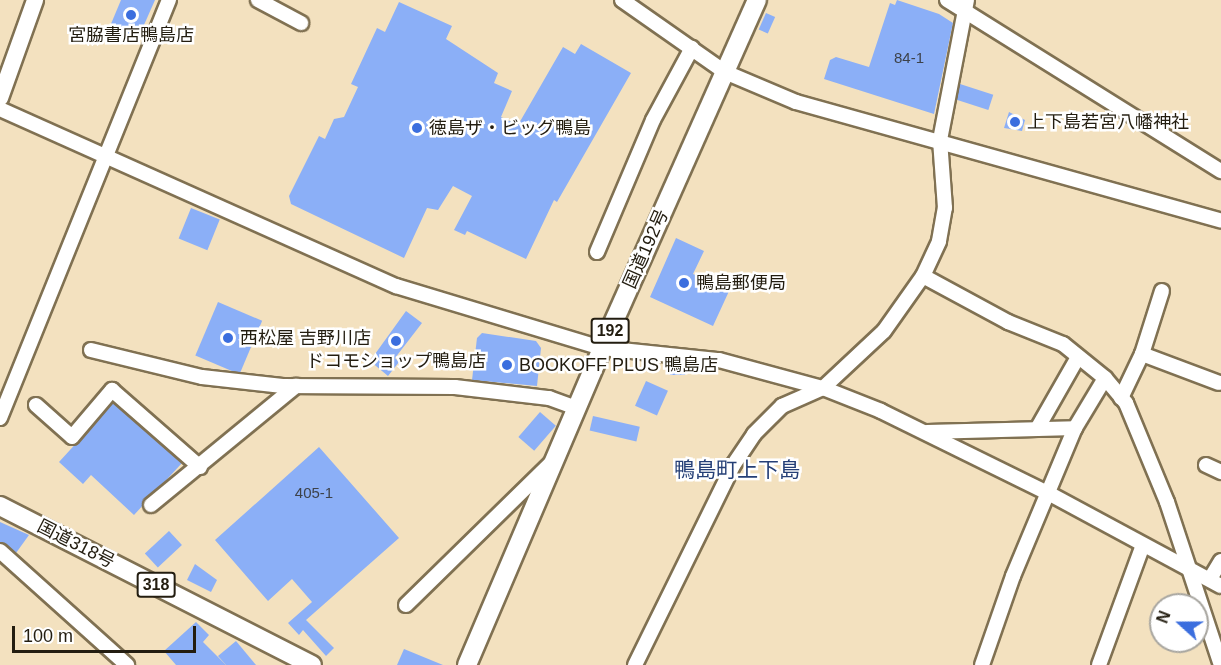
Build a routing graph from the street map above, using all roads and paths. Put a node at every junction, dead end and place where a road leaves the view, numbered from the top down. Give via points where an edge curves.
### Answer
1 (35, 0) edge
2 (168, 0) edge
3 (258, 0) edge
4 (622, 0) edge
5 (757, 0) edge
6 (947, 0) edge
7 (966, 5) edge
8 (301, 23) dead end
9 (692, 48) junction
10 (725, 72) junction
11 (0, 98) edge
12 (0, 110) edge
13 (940, 140) junction
14 (105, 158) junction
15 (1221, 171) edge
16 (1221, 221) edge
17 (597, 252) dead end
18 (923, 276) junction
19 (1162, 291) dead end
20 (602, 348) junction
21 (91, 350) dead end
22 (1142, 354) junction
23 (1078, 357) junction
24 (1105, 378) junction
25 (1219, 382) dead end
26 (296, 386) junction
27 (823, 388) junction
28 (1121, 398) junction
29 (36, 405) dead end
30 (577, 408) junction
31 (0, 418) edge
32 (1075, 428) junction
33 (1037, 429) junction
34 (925, 432) junction
35 (555, 460) junction
36 (1206, 465) dead end
37 (200, 467) junction
38 (1221, 472) edge
39 (1048, 493) junction
40 (151, 505) dead end
41 (0, 506) edge
42 (1143, 545) junction
43 (0, 551) edge
44 (1221, 561) edge
45 (1189, 568) junction
46 (1216, 582) edge
47 (406, 605) dead end
48 (126, 665) edge
49 (312, 665) edge
50 (467, 665) edge
51 (635, 665) edge
52 (982, 665) edge
53 (1098, 665) edge
54 (1221, 665) edge

1 - 11 main road
2 - 14 street
3 - 8 street
4 - 9 street
5 - 10 highway, 国道192号 / 192
6 - 7 street
7 - 13 street
7 - 15 street
9 - 10 street
9 - 17 street via 653,120
10 - 13 street via 796,102
10 - 20 highway, 国道192号 / 192
12 - 14 street
13 - 16 street
13 - 18 street via 945,208 939,241
14 - 20 street via 396,286
14 - 31 street
18 - 23 street via 1008,322 1063,344
18 - 27 street via 884,331
19 - 22 street
20 - 27 street via 719,360
20 - 30 highway, 国道192号 / 192
21 - 26 street via 202,377
22 - 25 street
22 - 28 street
23 - 24 street
23 - 33 street
24 - 28 street
24 - 32 street
26 - 30 street via 455,387 549,398
26 - 37 street
27 - 34 street
27 - 51 street via 782,406 754,434 734,464
28 - 45 street via 1153,465
29 - 37 street via 72,437 112,390
30 - 35 highway, 国道192号 / 192
32 - 33 street
32 - 39 street
33 - 34 street
34 - 39 street
35 - 47 street
35 - 50 highway, 国道192号 / 192
36 - 38 street
37 - 40 street
39 - 42 street
39 - 52 street
41 - 49 highway, 国道318号 / 318
42 - 45 street
42 - 53 street
43 - 48 street
44 - 46 street
45 - 46 street
45 - 54 street

